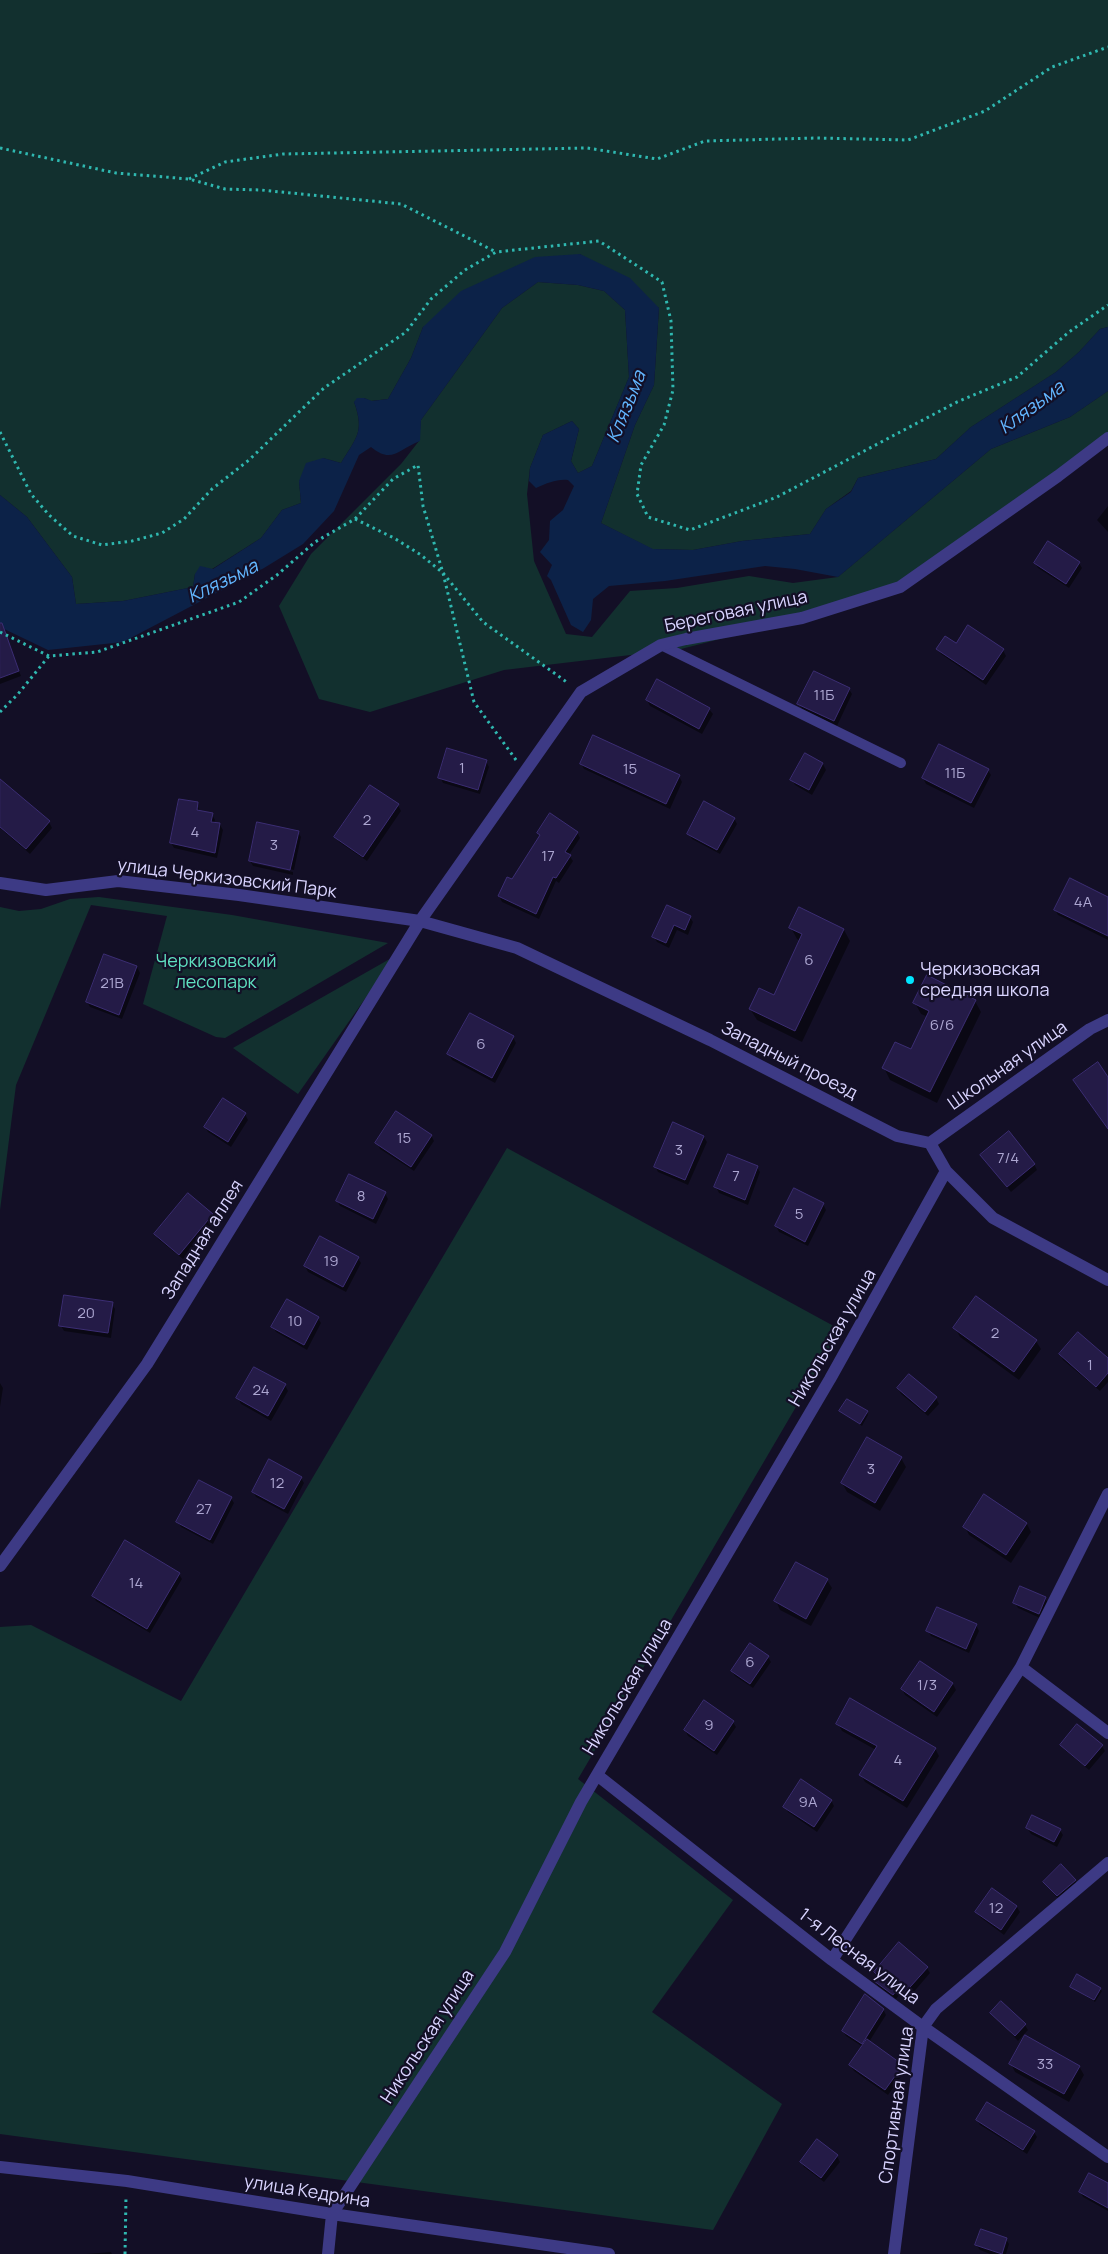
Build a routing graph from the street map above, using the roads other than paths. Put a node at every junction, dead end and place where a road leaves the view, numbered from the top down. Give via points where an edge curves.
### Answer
1 (1108, 438) edge
2 (661, 645) junction
3 (900, 763) dead end
4 (0, 883) edge
5 (420, 921) junction
6 (1108, 1020) edge
7 (930, 1143) junction
8 (946, 1171) junction
9 (1108, 1280) edge
10 (1108, 1494) edge
11 (0, 1566) edge
12 (1021, 1667) junction
13 (1108, 1733) edge
14 (596, 1775) junction
15 (1105, 1870) edge
16 (832, 1960) junction
17 (923, 2027) junction
18 (1108, 2157) edge
19 (0, 2167) edge
20 (332, 2214) junction
21 (328, 2254) edge
22 (609, 2254) edge
23 (894, 2254) edge

1 - 2 street, Береговая улица via 900,587 802,618
2 - 3 lane
2 - 5 street, Береговая улица via 581,692
4 - 5 street, улица Черкизовский Парк via 46,890 118,881
5 - 7 street, Западный проезд via 517,948 710,1040 897,1136
5 - 11 street, Западная аллея via 147,1364
6 - 7 street, Школьная улица via 1090,1029
7 - 8 street
8 - 9 street via 994,1218
8 - 14 street, Никольская улица via 830,1379
10 - 12 street
12 - 13 street
12 - 16 street
14 - 16 street, 1-я Лесная улица
14 - 20 street, Никольская улица via 505,1952
15 - 17 street, Спортивная улица via 936,2009
16 - 17 street, 1-я Лесная улица
17 - 18 street, 1-я Лесная улица
17 - 23 street, Спортивная улица
19 - 20 street, улица Кедрина via 127,2180
20 - 21 street
20 - 22 street, улица Кедрина

